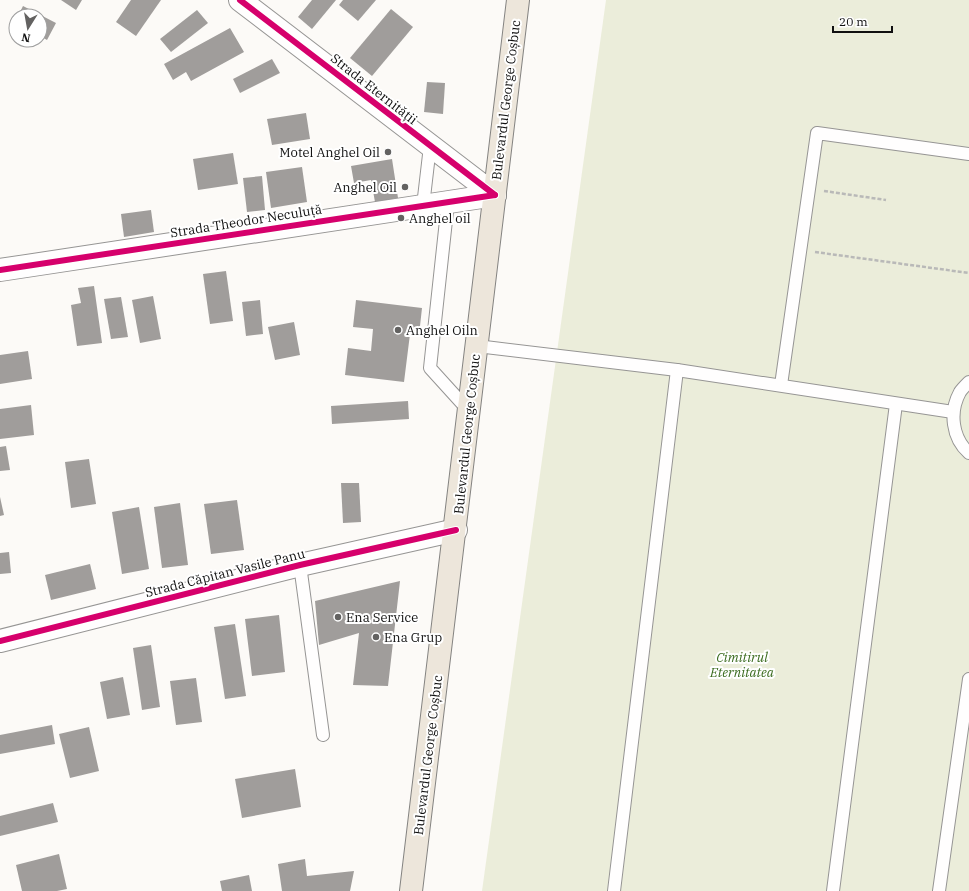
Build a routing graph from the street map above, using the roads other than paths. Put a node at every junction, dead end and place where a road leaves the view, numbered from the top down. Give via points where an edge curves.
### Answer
1 (240, 0) edge
2 (518, 0) edge
3 (430, 146) junction
4 (969, 154) edge
5 (495, 195) junction
6 (448, 202) junction
7 (423, 206) junction
8 (0, 270) edge
9 (477, 346) junction
10 (677, 370) junction
11 (969, 382) edge
12 (781, 385) junction
13 (896, 404) junction
14 (469, 411) junction
15 (953, 412) junction
16 (969, 454) edge
17 (456, 530) junction
18 (300, 565) junction
19 (0, 641) edge
20 (969, 679) edge
21 (323, 735) dead end
22 (411, 891) edge
23 (614, 891) edge
24 (833, 891) edge
25 (939, 891) edge

1 - 3 street, Strada Eternității
2 - 5 main road, Bulevardul George Coșbuc
3 - 5 street, Strada Eternității
3 - 7 lane
4 - 12 lane via 817,133
5 - 6 street, Strada Theodor Neculuță
5 - 9 main road, Bulevardul George Coșbuc
6 - 7 street, Strada Theodor Neculuță
6 - 14 lane via 430,368
7 - 8 street, Strada Theodor Neculuță
9 - 10 lane
9 - 14 main road, Bulevardul George Coșbuc
10 - 12 lane
10 - 23 lane
11 - 15 lane via 961,392
12 - 13 lane
13 - 15 lane
13 - 24 lane
14 - 17 main road, Bulevardul George Coșbuc
15 - 16 lane via 954,429 963,448
17 - 18 street, Strada Căpitan Vasile Panu
17 - 22 main road, Bulevardul George Coșbuc
18 - 19 street, Strada Căpitan Vasile Panu
18 - 21 lane
20 - 25 lane

